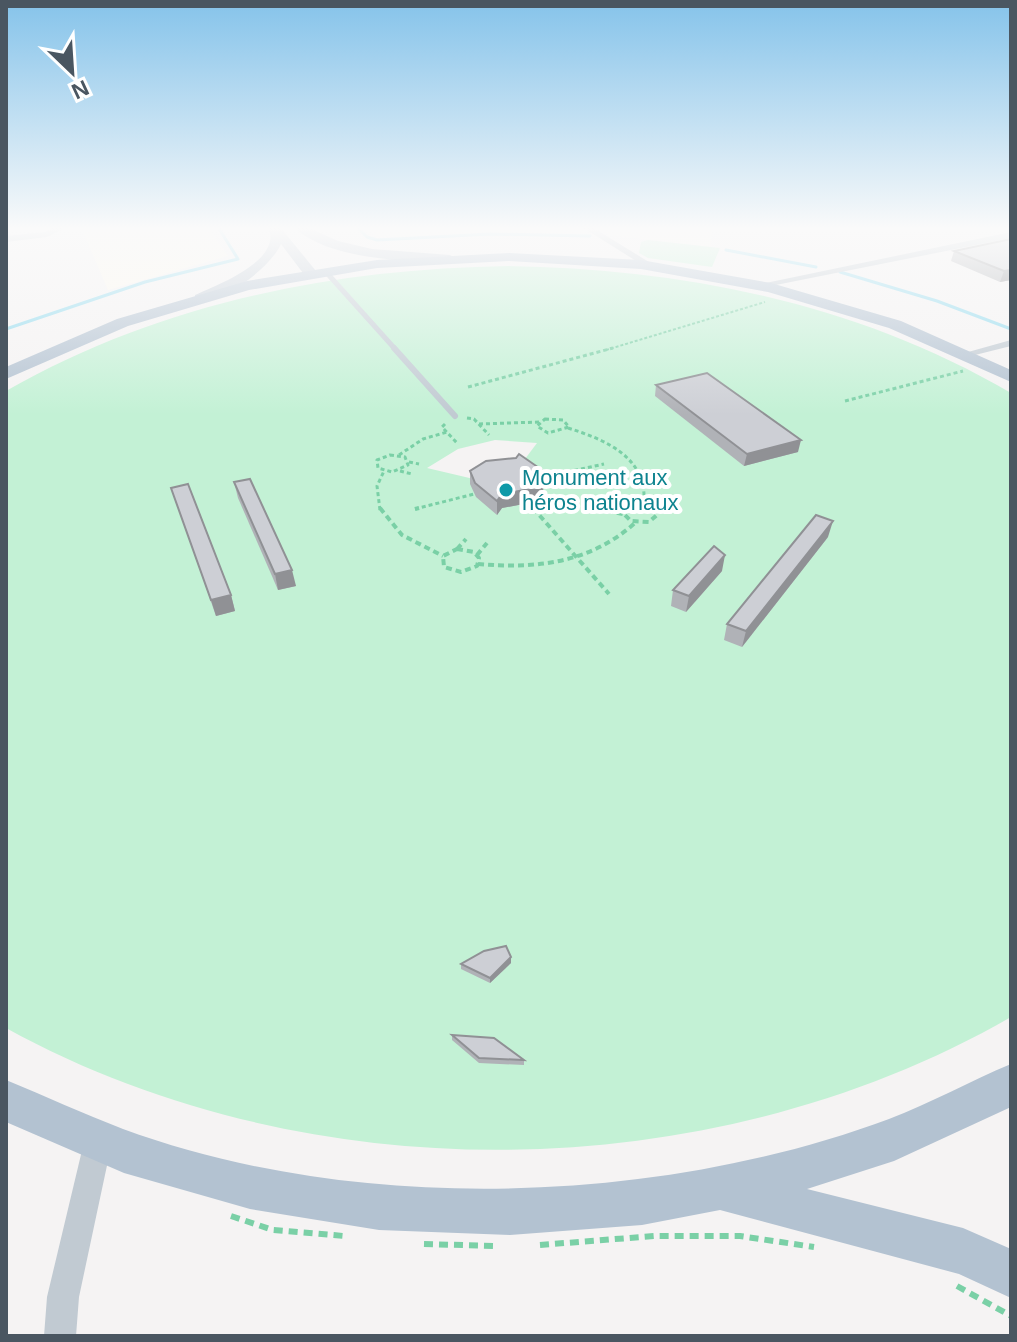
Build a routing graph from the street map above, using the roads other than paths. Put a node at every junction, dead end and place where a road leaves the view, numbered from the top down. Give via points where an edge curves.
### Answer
1 (215, 290) edge
2 (240, 290) edge
3 (341, 290) edge
4 (780, 290) edge
5 (200, 298) junction
6 (1011, 343) edge
7 (967, 354) junction
8 (6, 374) edge
9 (1011, 377) edge
10 (455, 416) road end
11 (1011, 1085) edge
12 (6, 1101) edge
13 (98, 1142) junction
14 (720, 1189) junction
15 (1011, 1274) edge
16 (60, 1336) edge

1 - 5 main road
2 - 5 main road
3 - 10 lane
4 - 7 main road via 879,318
5 - 8 main road via 92,334
6 - 7 street
7 - 9 main road
11 - 14 main road via 859,1153
12 - 13 main road
13 - 14 main road via 262,1188 398,1207 553,1209
13 - 16 street via 63,1297
14 - 15 main road via 963,1252

